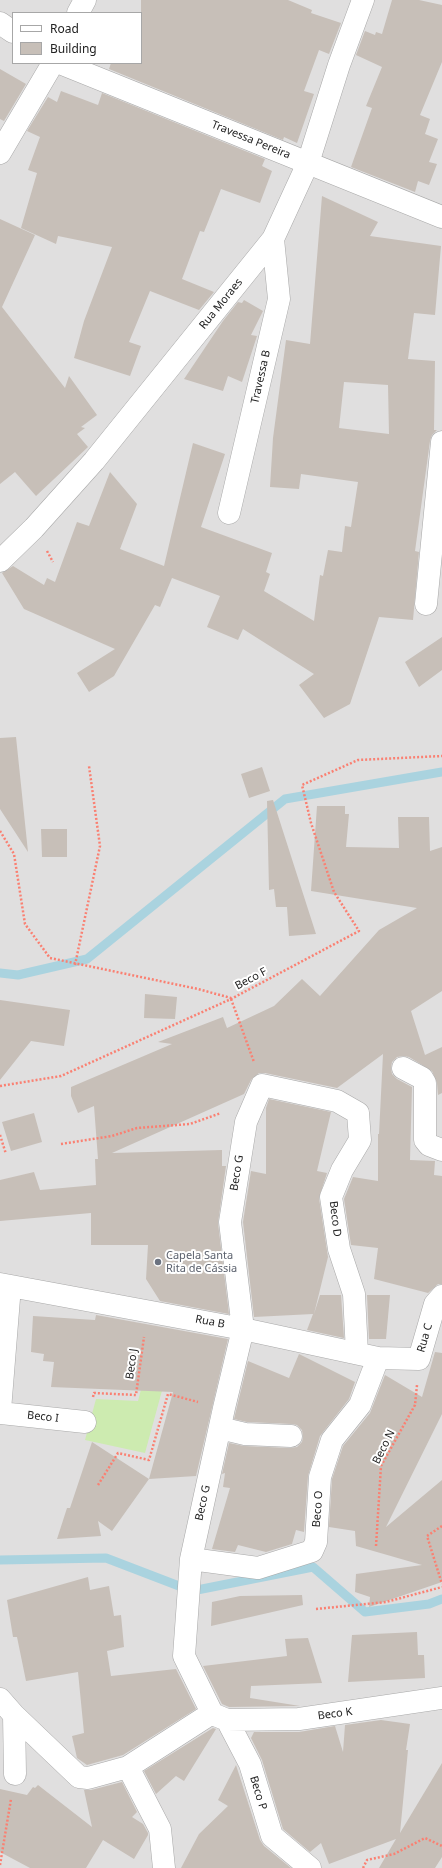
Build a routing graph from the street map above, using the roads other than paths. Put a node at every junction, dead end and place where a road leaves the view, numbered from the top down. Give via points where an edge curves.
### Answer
1 (85, 0) edge
2 (362, 0) edge
3 (79, 12) edge
4 (0, 23) edge
5 (12, 31) edge
6 (52, 64) edge
7 (62, 64) edge
8 (0, 153) edge
9 (308, 163) junction
10 (442, 217) edge
11 (273, 239) junction
12 (442, 442) edge
13 (229, 513) dead end
14 (0, 561) edge
15 (426, 604) dead end
16 (403, 1068) dead end
17 (337, 1101) joint
18 (442, 1150) edge
19 (5, 1285) edge
20 (442, 1296) edge
21 (243, 1329) junction
22 (357, 1353) junction
23 (378, 1358) junction
24 (419, 1359) joint
25 (0, 1410) edge
26 (0, 1414) edge
27 (222, 1418) junction
28 (86, 1422) road end
29 (291, 1436) dead end
30 (191, 1559) junction
31 (442, 1698) edge
32 (0, 1699) edge
33 (14, 1715) junction
34 (220, 1717) junction
35 (128, 1767) junction
36 (15, 1774) road end
37 (164, 1868) edge
38 (310, 1868) edge

1 - 3 street
2 - 9 street, Rua Moraes
4 - 5 street
6 - 8 street
7 - 9 street, Travessa Pereira
9 - 10 street, Travessa Pereira
9 - 11 street, Rua Moraes
11 - 13 street, Travessa B via 279,298
11 - 14 street, Rua Moraes via 94,461 34,528
12 - 15 street
16 - 18 street via 425,1082 426,1140 429,1145
17 - 21 street, Beco G via 262,1085 246,1122 230,1222
17 - 22 street, Beco D via 358,1113 360,1140 342,1170 331,1197 339,1249 354,1294
19 - 21 street, Rua B
19 - 25 street
20 - 24 street, Rua C via 435,1304
21 - 22 street, Rua B
21 - 27 street, Beco G
22 - 23 street, Rua B
23 - 24 street, Rua B
23 - 30 street, Beco O via 360,1405 332,1440 320,1477 316,1542 312,1551 258,1568
26 - 28 street, Beco I
27 - 29 street via 245,1434
27 - 30 street, Beco G
30 - 34 street, Beco G via 184,1656
31 - 34 street, Beco K via 299,1720
32 - 33 street
33 - 35 street via 79,1777 88,1778
33 - 36 street
34 - 35 street
34 - 38 street, Beco P via 250,1764 272,1836
35 - 37 street via 160,1829

